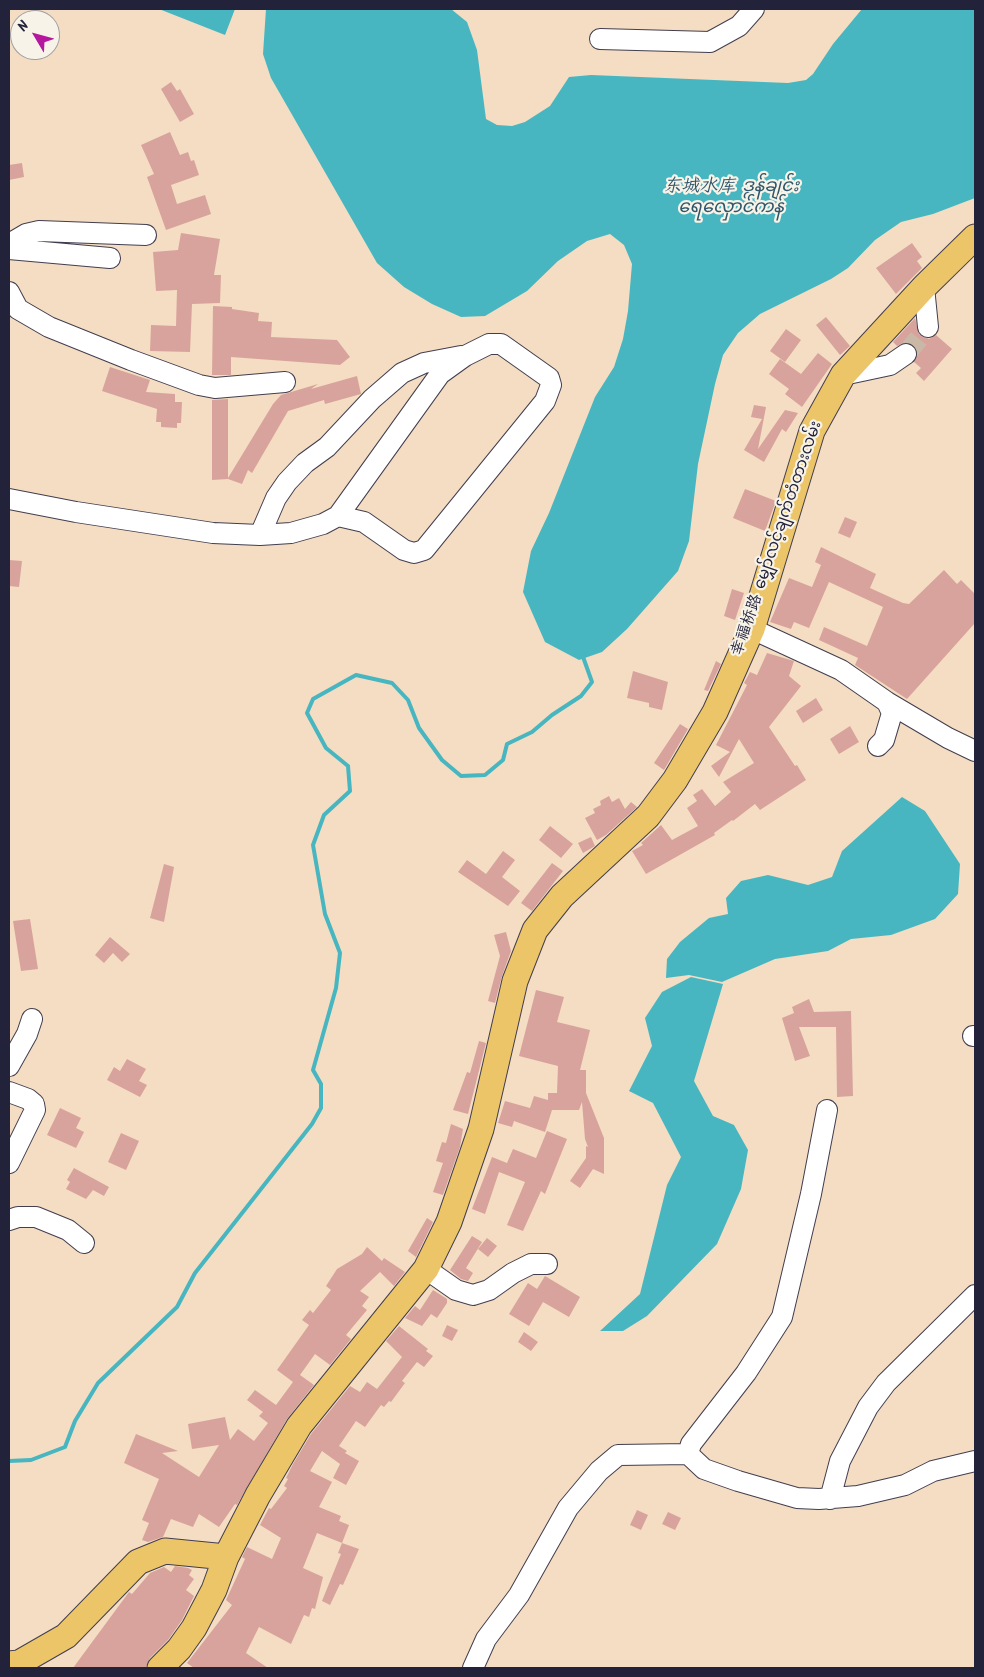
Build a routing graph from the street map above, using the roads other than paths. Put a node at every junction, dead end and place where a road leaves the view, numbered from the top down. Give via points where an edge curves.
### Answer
1 (754, 9) edge
2 (600, 39) dead end
3 (146, 235) dead end
4 (975, 237) edge
5 (9, 244) edge
6 (9, 249) edge
7 (110, 258) dead end
8 (924, 287) junction
9 (9, 292) edge
10 (928, 327) tunnel mouth
11 (906, 354) tunnel mouth
12 (465, 356) junction
13 (843, 375) junction
14 (285, 382) dead end
15 (9, 499) edge
16 (338, 516) junction
17 (260, 535) junction
18 (752, 629) junction
19 (887, 702) junction
20 (878, 746) dead end
21 (975, 751) edge
22 (32, 1019) dead end
23 (9, 1066) edge
24 (9, 1092) edge
25 (827, 1110) dead end
26 (9, 1163) edge
27 (9, 1220) edge
28 (84, 1242) dead end
29 (547, 1264) dead end
30 (426, 1269) junction
31 (975, 1295) edge
32 (688, 1454) junction
33 (975, 1460) edge
34 (830, 1499) junction
35 (226, 1557) junction
36 (9, 1664) edge
37 (160, 1668) edge
38 (473, 1668) edge

1 - 2 street via 740,26 710,42
3 - 5 street via 39,231
4 - 8 main road, 幸福桥路 မျှော်လင့်ချက်တံတားလမ်း
6 - 7 street
8 - 10 street
8 - 13 main road, 幸福桥路 မျှော်လင့်ချက်တံတားလမ်း
9 - 14 street via 18,309 49,327 199,385 215,388
11 - 13 street via 890,365
12 - 16 street via 440,374
12 - 16 street via 488,344 500,344 549,378 551,385 545,401 424,550 414,553 404,550 364,522
12 - 17 street via 424,363 402,373 372,398 332,442 305,462 287,482 276,498
13 - 18 main road, 幸福桥路 မျှော်လင့်ချက်တံတားလမ်း via 812,431
15 - 17 street via 213,534
16 - 17 street via 291,533
18 - 19 street via 841,670
18 - 30 main road, 幸福桥路 မျှော်လင့်ချက်တံတားလမ်း via 715,712 675,780 648,816 562,896 535,930 515,981 481,1130 449,1222
19 - 20 street via 892,712 884,740
19 - 21 street
22 - 23 street
24 - 26 street via 28,1099 35,1110
25 - 32 street via 782,1317 746,1373 691,1444
27 - 28 street via 36,1217 68,1230
29 - 30 street via 531,1264 489,1290 473,1295 456,1290
30 - 35 main road, 幸福桥路 မျှော်လင့်ချက်တံတားလမ်း via 299,1426
31 - 34 street via 886,1383 868,1407 840,1461
32 - 34 street via 704,1468 738,1481 797,1498
32 - 38 street via 618,1455 599,1471 568,1508 519,1595 486,1639
33 - 34 street via 933,1471 905,1484 858,1496
35 - 36 main road via 165,1551 138,1562 66,1636 19,1663
35 - 37 main road, 幸福桥路 မျှော်လင့်ချက်တံတားလမ်း via 214,1590 194,1628

